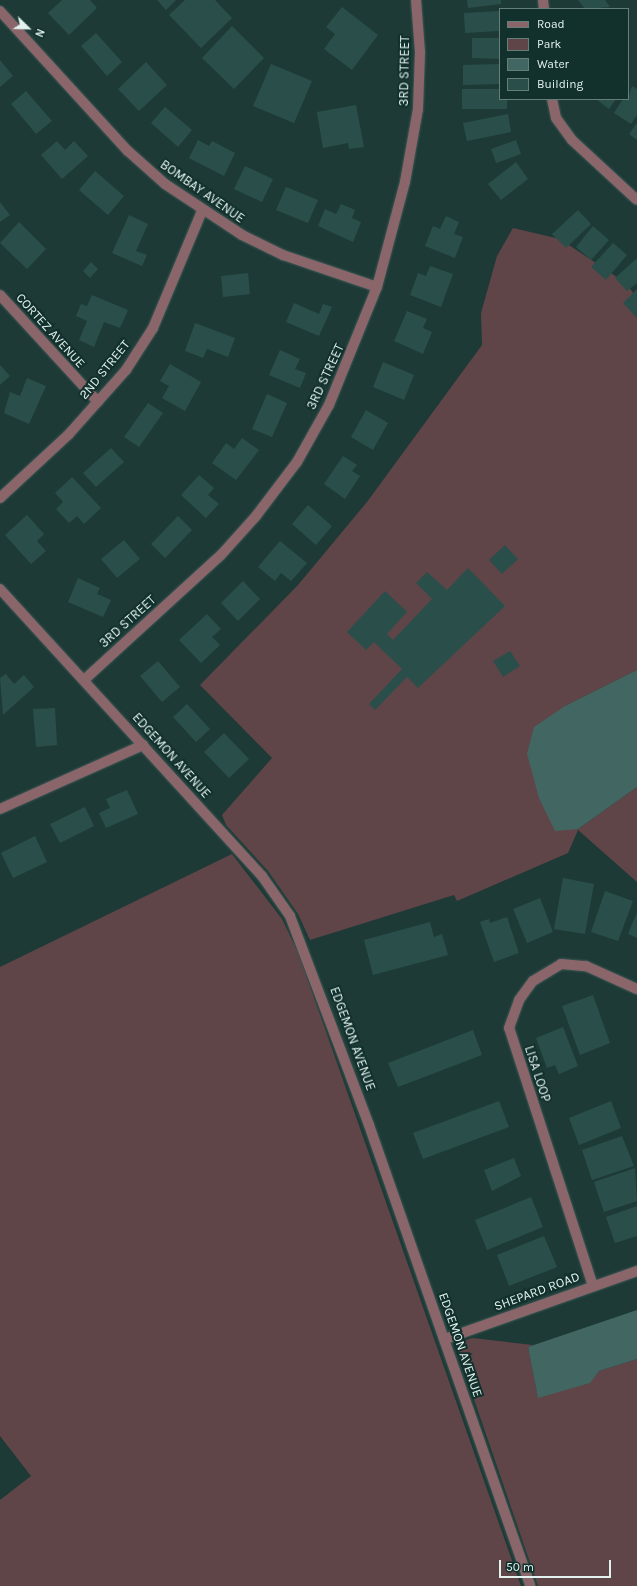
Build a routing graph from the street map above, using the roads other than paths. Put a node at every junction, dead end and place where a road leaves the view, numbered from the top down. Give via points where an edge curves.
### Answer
1 (416, 0) edge
2 (0, 11) edge
3 (552, 100) edge
4 (637, 200) edge
5 (202, 210) junction
6 (377, 287) junction
7 (0, 295) edge
8 (98, 402) junction
9 (0, 498) edge
10 (0, 589) edge
11 (84, 680) junction
12 (143, 745) junction
13 (0, 808) edge
14 (637, 989) edge
15 (637, 1271) edge
16 (593, 1286) junction
17 (445, 1339) junction
18 (530, 1586) edge

1 - 6 street, 3RD STREET via 420,52 418,109 405,182
2 - 5 street, BOMBAY AVENUE via 128,151
3 - 4 street via 556,118 572,140
5 - 6 street, BOMBAY AVENUE via 283,255
5 - 8 street, 2ND STREET via 153,328 126,370
6 - 11 street, 3RD STREET via 329,405 297,462 221,555
7 - 8 street, CORTEZ AVENUE
8 - 9 street, 2ND STREET via 69,434
10 - 11 street, EDGEMON AVENUE
11 - 12 street, EDGEMON AVENUE
12 - 13 street
12 - 17 street, EDGEMON AVENUE via 262,876 290,916 306,950
14 - 16 street, LISA LOOP via 586,966 561,964 533,981 519,1000 509,1028
15 - 16 street, SHEPARD ROAD
16 - 17 street, SHEPARD ROAD
17 - 18 street, EDGEMON AVENUE

